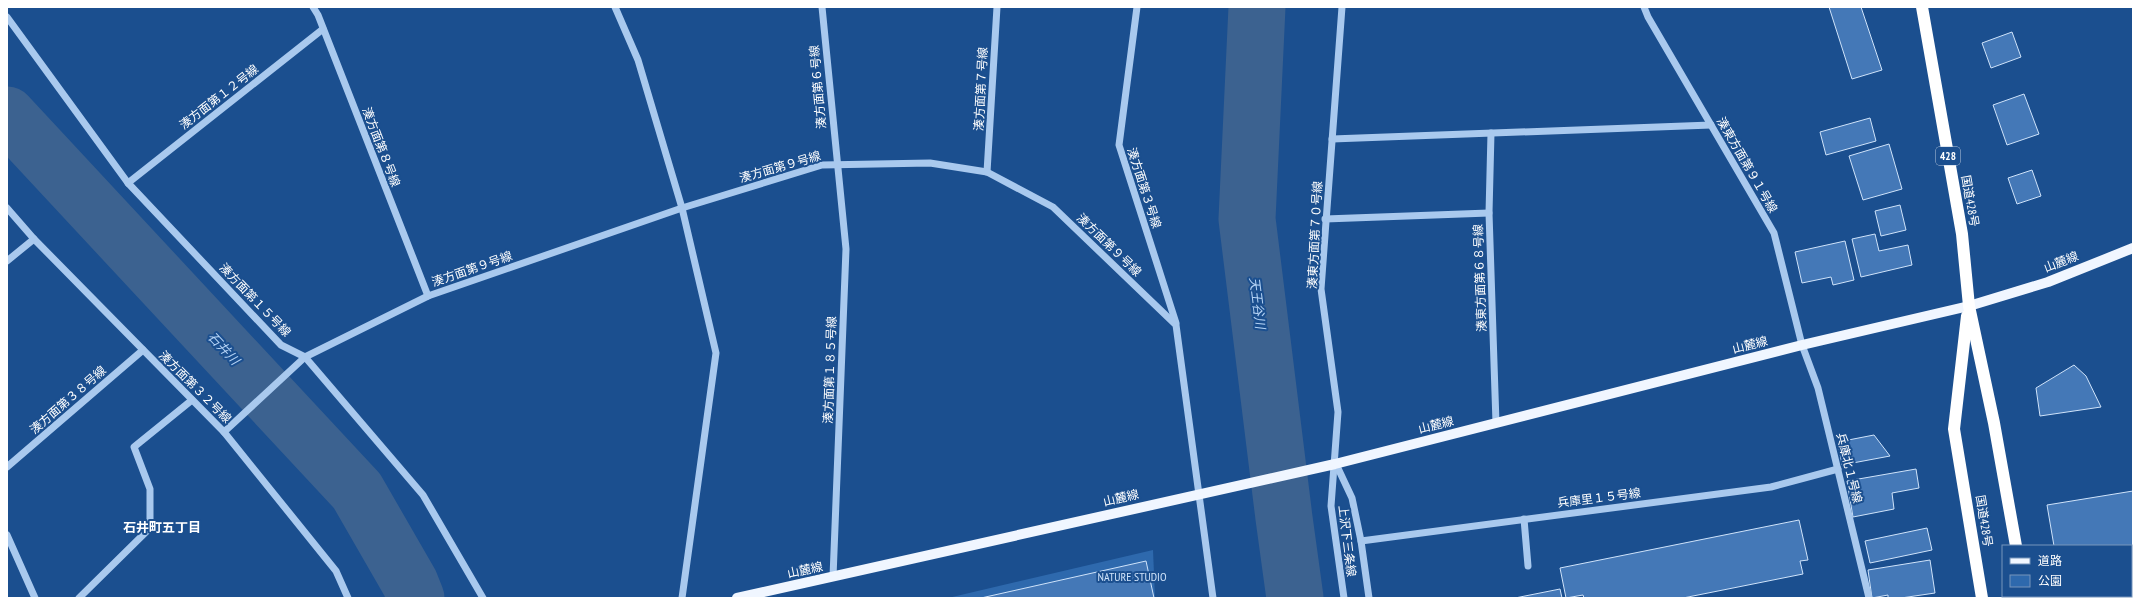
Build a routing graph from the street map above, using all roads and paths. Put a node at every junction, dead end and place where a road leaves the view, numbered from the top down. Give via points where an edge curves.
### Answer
1 (313, 7) edge
2 (615, 7) edge
3 (822, 7) edge
4 (997, 7) edge
5 (1137, 7) edge
6 (1342, 7) edge
7 (1644, 7) edge
8 (1922, 7) edge
9 (7, 17) edge
10 (323, 29) junction
11 (1711, 125) junction
12 (1491, 133) junction
13 (1332, 138) junction
14 (837, 165) junction
15 (988, 172) junction
16 (128, 183) junction
17 (7, 208) edge
18 (682, 208) junction
19 (1489, 213) junction
20 (1325, 219) junction
21 (34, 239) junction
22 (2133, 248) edge
23 (7, 261) edge
24 (428, 296) junction
25 (1969, 306) junction
26 (1176, 325) junction
27 (1802, 345) junction
28 (143, 350) junction
29 (305, 357) junction
30 (192, 400) junction
31 (1496, 423) junction
32 (224, 432) junction
33 (1335, 464) junction
34 (7, 467) edge
35 (1838, 469) junction
36 (1200, 494) junction
37 (1524, 519) junction
38 (7, 535) edge
39 (1361, 541) junction
40 (2016, 545) edge
41 (1528, 566) dead end
42 (833, 577) junction
43 (744, 597) edge
44 (35, 598) edge
45 (79, 598) edge
46 (348, 598) edge
47 (483, 598) edge
48 (682, 598) edge
49 (1213, 598) edge
50 (1344, 598) edge
51 (1369, 598) edge
52 (1869, 598) edge
53 (1982, 598) edge

1 - 10 street, 湊方面第８号線
2 - 18 street via 638,60
3 - 14 street, 湊方面第６号線
4 - 15 street, 湊方面第７号線
5 - 26 street, 湊方面第３号線 via 1119,145
6 - 13 street, 湊東方面第７０号線
7 - 11 street, 湊東方面第９１号線
8 - 25 highway, 国道428号 / 428 via 1962,234
9 - 16 street, 湊方面第１５号線
10 - 16 street, 湊方面第１２号線
10 - 24 street, 湊方面第８号線
11 - 12 street
11 - 27 street, 湊東方面第９１号線 via 1774,233
12 - 13 street
12 - 19 street, 湊東方面第６８号線
13 - 20 street, 湊東方面第７０号線
14 - 15 street, 湊方面第９号線 via 930,163
14 - 18 street, 湊方面第９号線 via 822,165
14 - 42 street, 湊方面第１８５号線 via 846,249
15 - 26 street, 湊方面第９号線 via 1053,206
16 - 29 street, 湊方面第１５号線 via 281,345
17 - 21 street, 湊方面第３２号線
18 - 24 street, 湊方面第９号線
18 - 48 street via 716,353
19 - 20 street
19 - 31 street, 湊東方面第６８号線
20 - 33 street, 湊東方面第７０号線 via 1322,289 1338,412
21 - 23 street
21 - 28 street, 湊方面第３２号線
22 - 25 main road, 山麓線 via 2048,282
24 - 29 street, 湊方面第９号線
25 - 27 main road, 山麓線
25 - 40 highway, 国道428号 / 428 via 1994,423
25 - 53 highway, 国道428号 / 428 via 1954,428
26 - 36 street
27 - 31 main road, 山麓線
27 - 35 street, 兵庫北１号線 via 1818,386
28 - 30 street, 湊方面第３２号線
28 - 34 street, 湊方面第３８号線
29 - 32 street, 湊方面第９号線
29 - 47 street, 湊方面第１５号線 via 423,495
30 - 32 street, 湊方面第３２号線
30 - 45 street via 134,447 150,489 150,528
31 - 33 main road, 山麓線
32 - 46 street, 湊方面第３２号線 via 336,571
33 - 36 main road, 山麓線
33 - 39 street via 1352,498
33 - 50 street, 上沢下三条線 via 1331,506
35 - 37 street, 兵庫里１５号線 via 1771,487
35 - 52 street, 兵庫北１号線
36 - 42 main road, 山麓線
36 - 49 street
37 - 39 street, 兵庫里１５号線
37 - 41 street
38 - 44 street
39 - 51 street
42 - 43 main road, 山麓線

